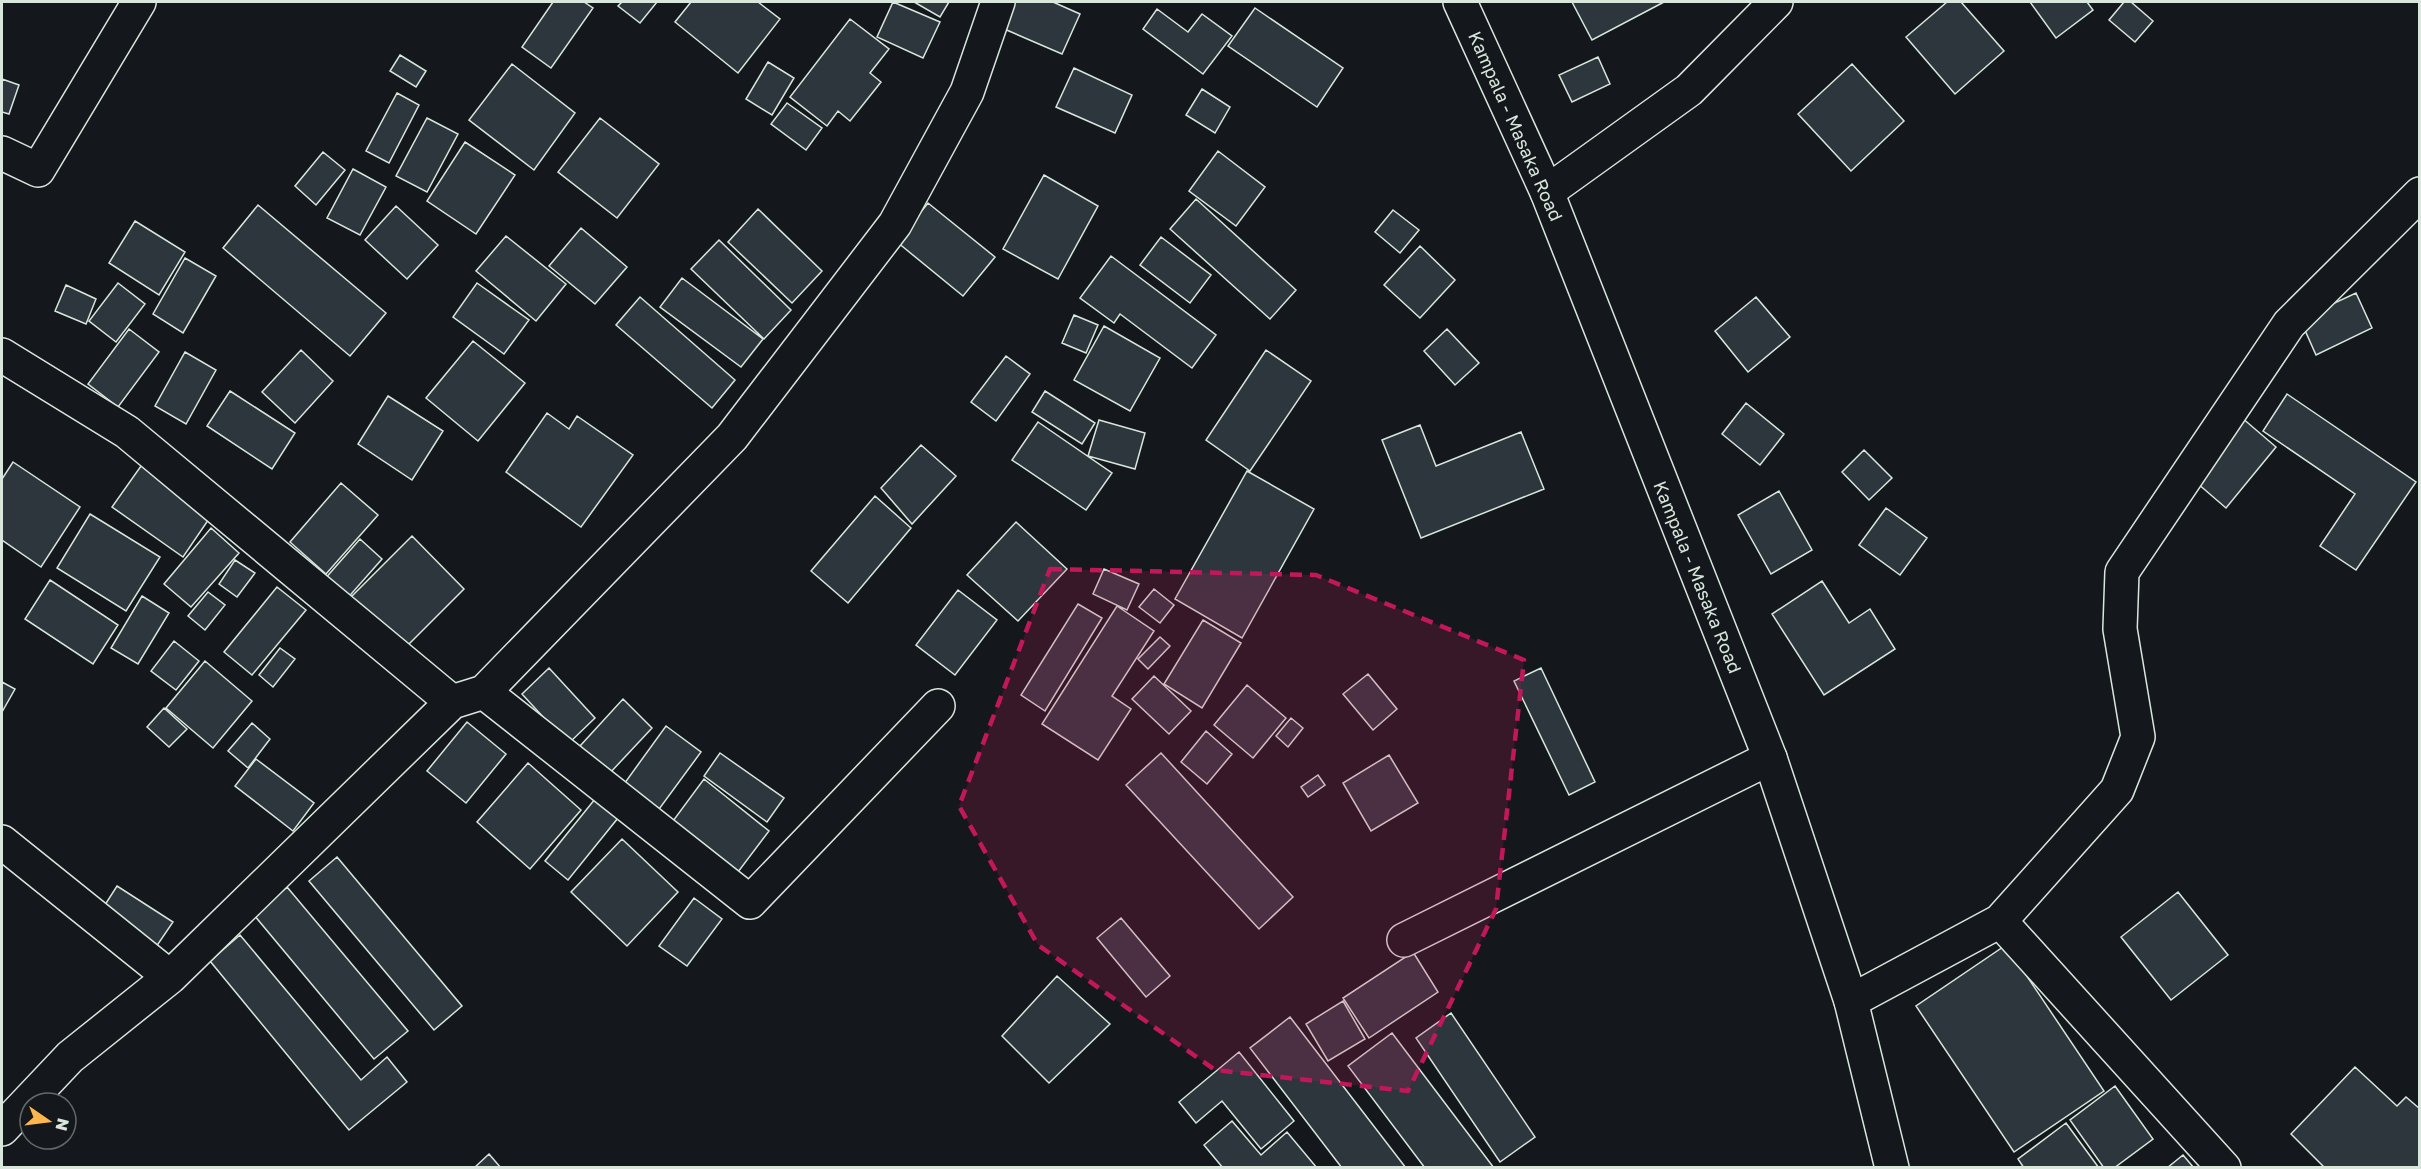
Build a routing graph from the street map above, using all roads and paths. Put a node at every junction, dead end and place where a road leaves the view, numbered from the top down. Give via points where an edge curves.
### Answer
1 (139, 2) edge
2 (998, 2) edge
3 (1460, 2) edge
4 (1776, 2) edge
5 (2, 153) edge
6 (1547, 192) junction
7 (2420, 194) edge
8 (2, 355) edge
9 (484, 692) junction
10 (452, 702) junction
11 (938, 706) dead end
12 (1770, 758) junction
13 (2, 842) edge
14 (2000, 921) junction
15 (1404, 940) dead end
16 (170, 977) junction
17 (1851, 1001) junction
18 (2, 1129) edge
19 (1892, 1167) edge
20 (2224, 1167) edge

1 - 5 street via 38,170
2 - 9 street via 967,92 895,224 732,437
3 - 6 street, Kampala - Masaka Road
4 - 6 street via 1689,90
6 - 12 street, Kampala - Masaka Road
7 - 14 street via 2289,324 2122,572 2120,628 2138,737 2117,790
8 - 10 street via 127,432
9 - 10 street
9 - 11 street via 750,902
10 - 16 street
12 - 15 street
12 - 17 street, Kampala - Masaka Road
13 - 16 street
14 - 17 street
14 - 20 street
16 - 18 street via 70,1057
17 - 19 street, Kampala - Masaka Road

